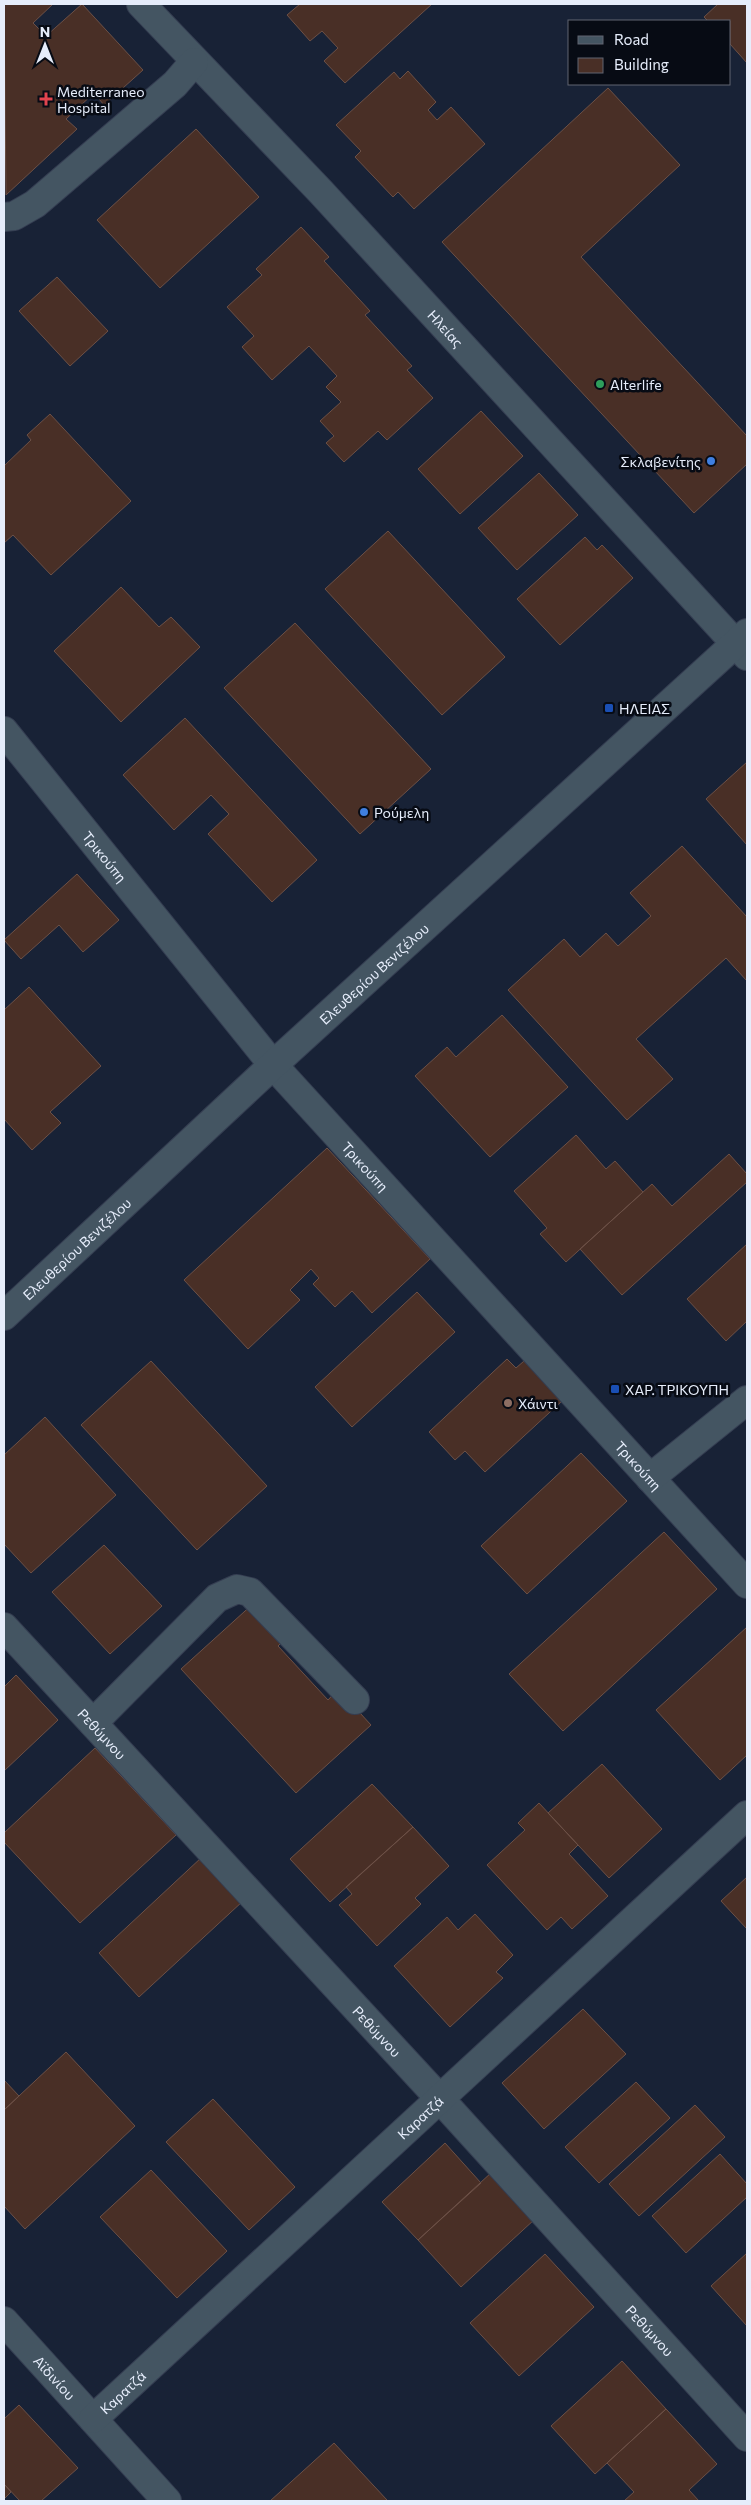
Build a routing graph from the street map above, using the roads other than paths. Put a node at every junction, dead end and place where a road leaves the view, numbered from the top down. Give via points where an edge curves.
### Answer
1 (141, 4) edge
2 (194, 62) junction
3 (4, 217) edge
4 (743, 644) edge
5 (4, 730) edge
6 (273, 1065) junction
7 (4, 1316) edge
8 (747, 1400) edge
9 (650, 1478) junction
10 (747, 1584) edge
11 (4, 1627) edge
12 (354, 1700) dead end
13 (93, 1723) junction
14 (747, 1815) edge
15 (441, 2100) junction
16 (4, 2321) edge
17 (93, 2420) junction
18 (747, 2437) edge
19 (167, 2501) edge

1 - 2 street, Ηλείας
2 - 3 street via 175,84 34,204 14,216
2 - 4 street, Ηλείας via 340,213
4 - 6 street, Ελευθερίου Βενιζέλου
5 - 6 street, Τρικούπη
6 - 7 street, Ελευθερίου Βενιζέλου
6 - 9 street, Τρικούπη
8 - 9 street
9 - 10 street, Τρικούπη
11 - 13 street, Ρεθύμνου
12 - 13 street via 250,1592 237,1589 217,1598
13 - 15 street, Ρεθύμνου
14 - 15 street, Καρατζά
15 - 17 street, Καρατζά
15 - 18 street, Ρεθύμνου
16 - 17 street, Αϊδινίου
17 - 19 street, Αϊδινίου

